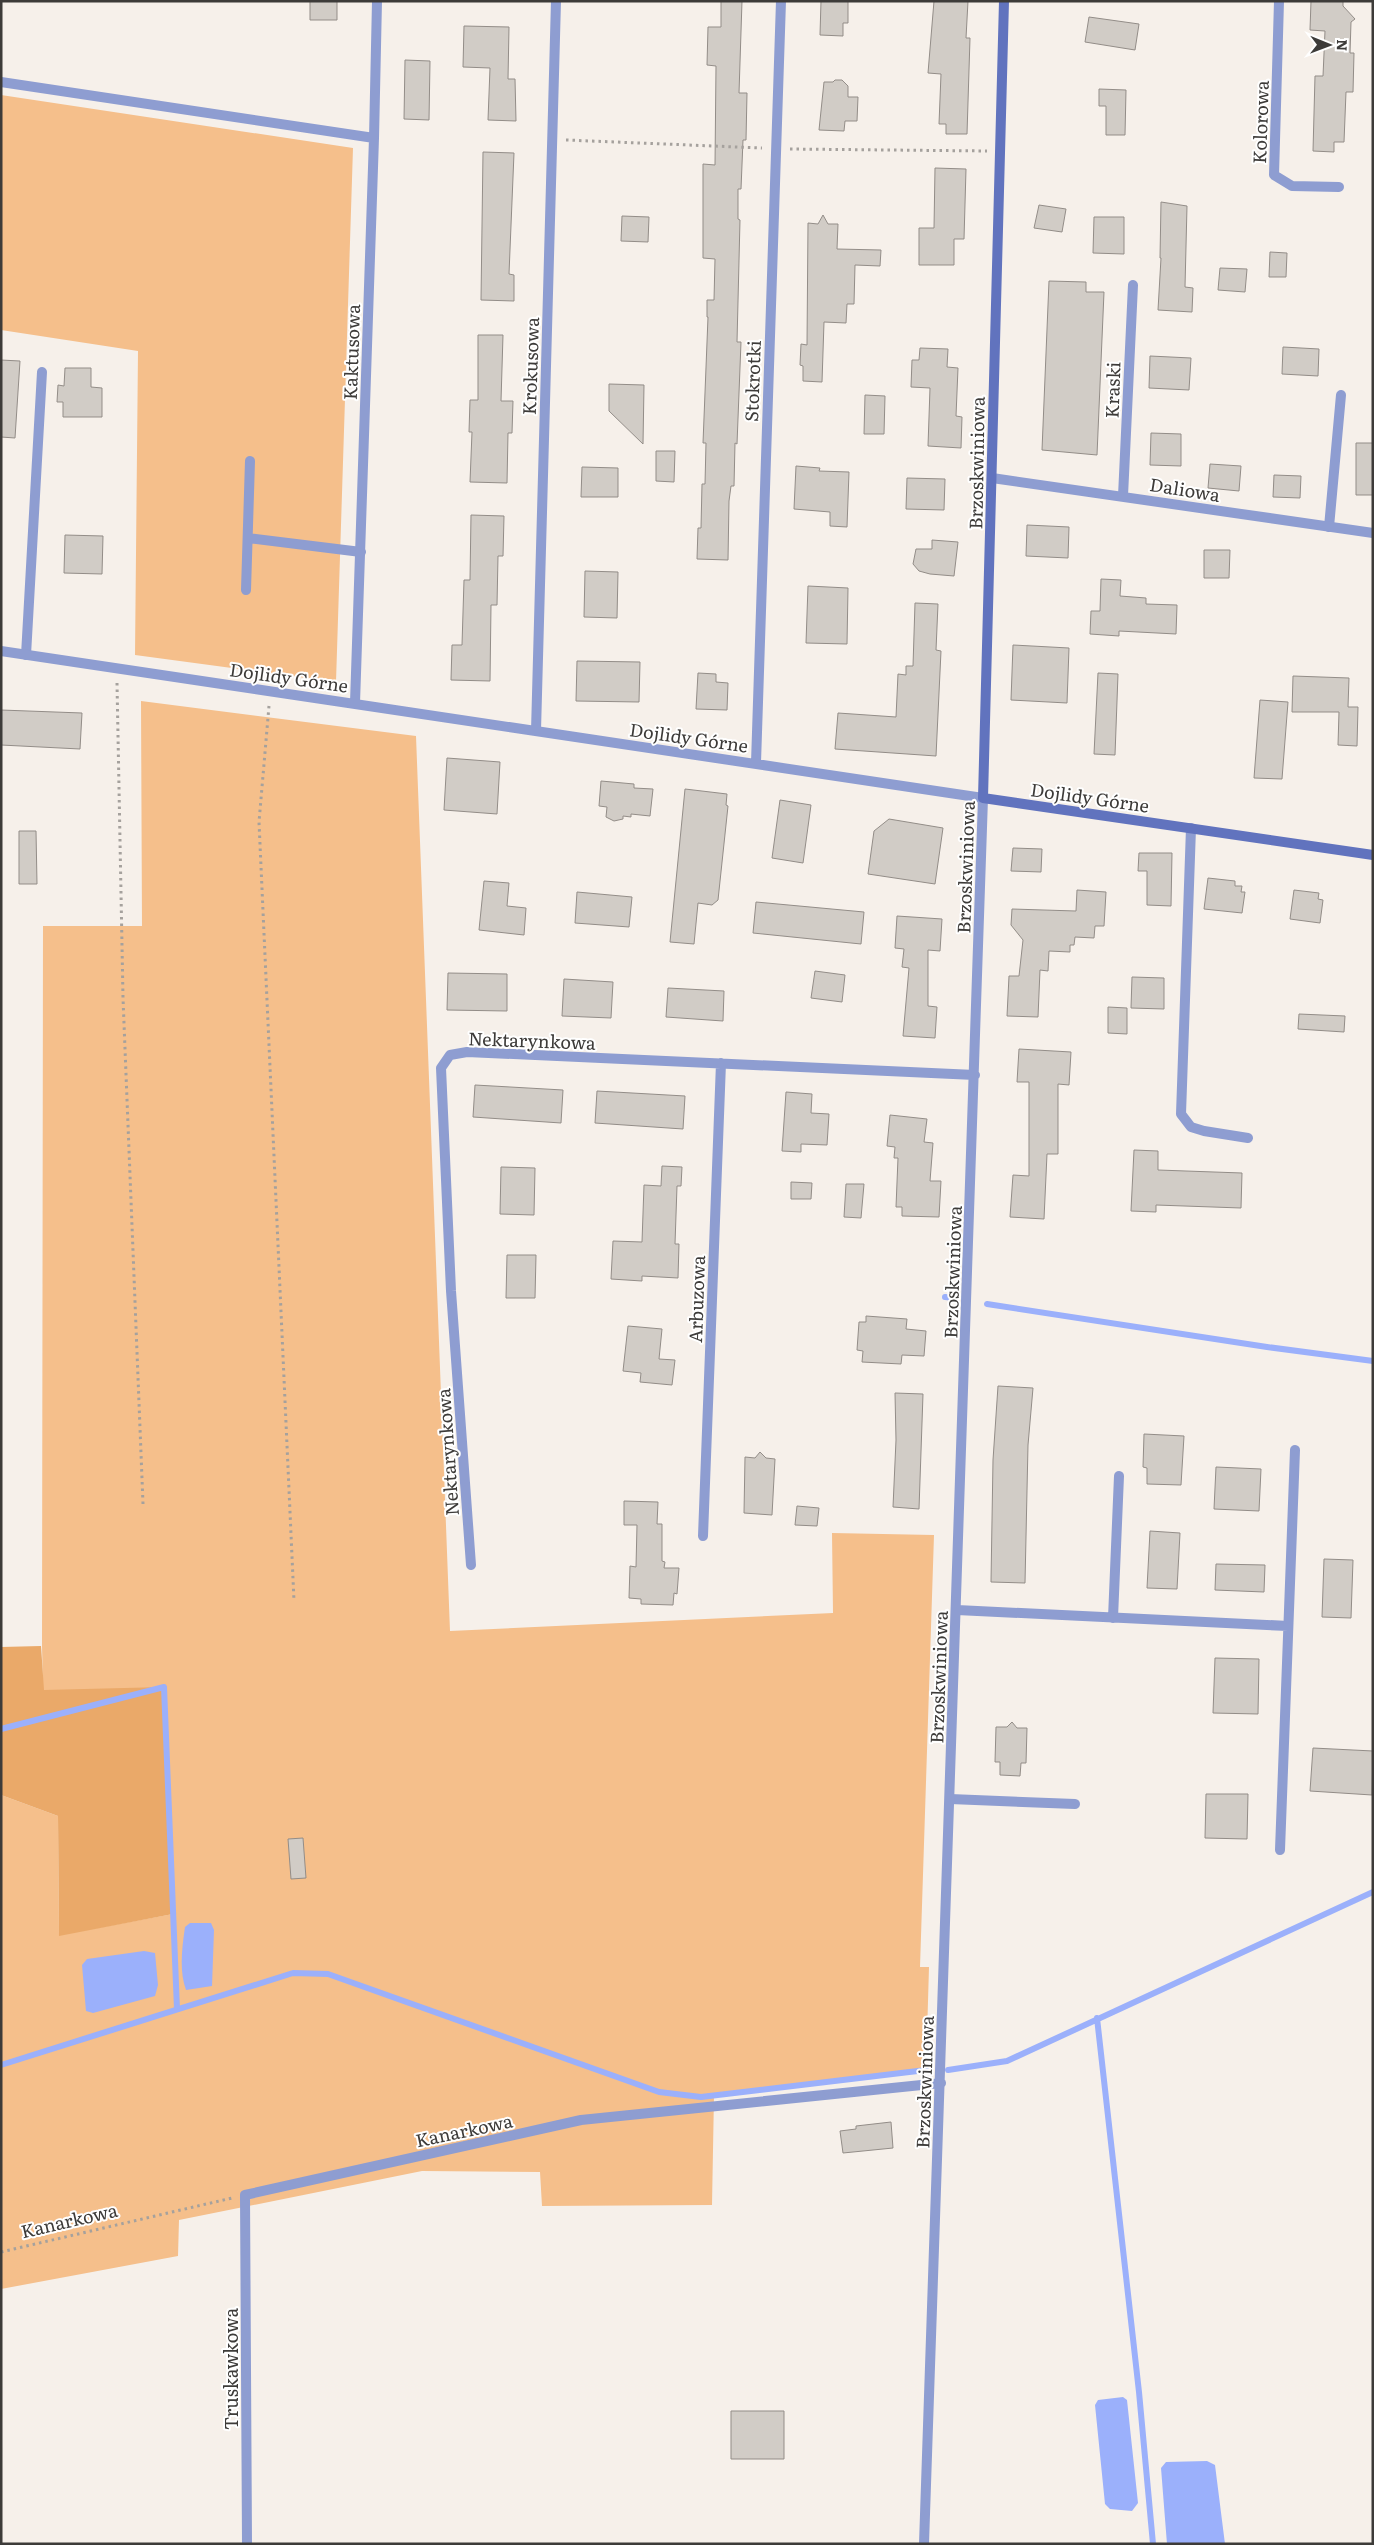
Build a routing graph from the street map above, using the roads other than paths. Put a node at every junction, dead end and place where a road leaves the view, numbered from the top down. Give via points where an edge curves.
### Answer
1 (377, 1) edge
2 (556, 1) edge
3 (781, 1) edge
4 (1004, 1) edge
5 (1279, 1) edge
6 (1, 82) edge
7 (374, 138) junction
8 (1340, 187) dead end
9 (1132, 285) dead end
10 (42, 372) dead end
11 (1341, 395) dead end
12 (250, 461) dead end
13 (992, 478) junction
14 (1123, 496) junction
15 (1329, 527) junction
16 (1373, 533) edge
17 (248, 538) junction
18 (361, 552) junction
19 (246, 590) dead end
20 (1, 651) edge
21 (26, 654) junction
22 (355, 703) junction
23 (536, 731) junction
24 (756, 763) junction
25 (983, 798) junction
26 (1191, 828) junction
27 (1373, 855) edge
28 (721, 1063) junction
29 (975, 1075) junction
30 (1248, 1138) dead end
31 (1295, 1450) dead end
32 (1119, 1476) dead end
33 (703, 1536) dead end
34 (471, 1565) dead end
35 (957, 1610) junction
36 (1113, 1618) junction
37 (1288, 1626) junction
38 (950, 1799) junction
39 (1075, 1804) dead end
40 (1280, 1850) dead end
41 (941, 2083) junction
42 (245, 2195) joint
43 (247, 2544) edge
44 (924, 2544) edge

1 - 7 street, Kaktusowa
2 - 23 street, Krokusowa
3 - 24 street, Stokrotki
4 - 13 street, Brzoskwiniowa
5 - 8 street, Kolorowa via 1274,175 1292,186
6 - 7 street
7 - 18 street, Kaktusowa
9 - 14 street, Kraski
10 - 21 street
11 - 15 street
12 - 17 street
13 - 14 street, Daliowa
13 - 25 street, Brzoskwiniowa
14 - 15 street, Daliowa
15 - 16 street, Daliowa
17 - 18 street
17 - 19 street
18 - 22 street, Kaktusowa
20 - 21 street, Dojlidy Górne
21 - 22 street, Dojlidy Górne
22 - 23 street, Dojlidy Górne
23 - 24 street, Dojlidy Górne
24 - 25 street, Dojlidy Górne
25 - 26 street, Dojlidy Górne
25 - 29 street, Brzoskwiniowa
26 - 27 street, Dojlidy Górne
26 - 30 street via 1181,1114 1191,1127 1204,1132
28 - 29 street, Nektarynkowa
28 - 33 street, Arbuzowa
28 - 34 street, Nektarynkowa via 467,1052 450,1055 441,1068 451,1291
29 - 35 street, Brzoskwiniowa
31 - 37 street
32 - 36 street
35 - 36 street
35 - 38 street, Brzoskwiniowa
36 - 37 street
37 - 40 street
38 - 39 street
38 - 41 street, Brzoskwiniowa
41 - 42 street, Kanarkowa via 581,2120
41 - 44 street, Brzoskwiniowa
42 - 43 street, Truskawkowa

